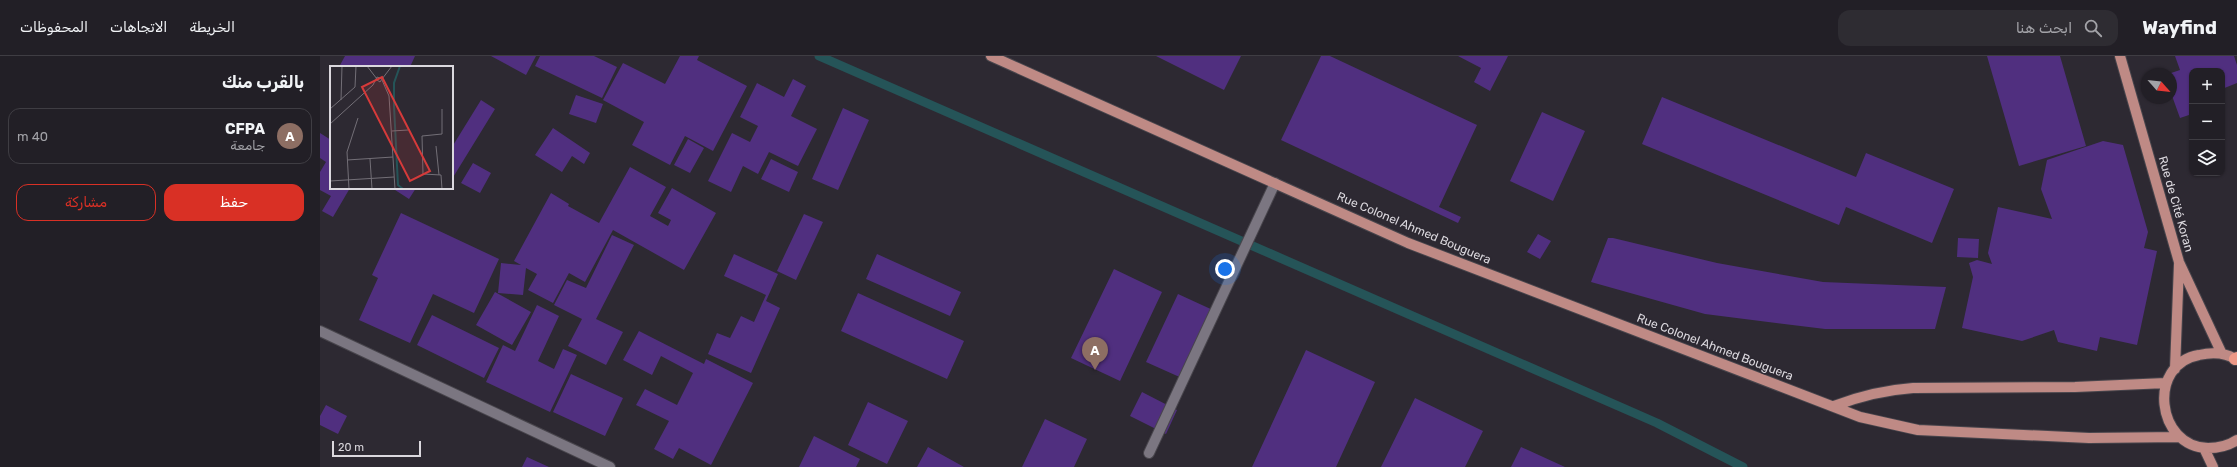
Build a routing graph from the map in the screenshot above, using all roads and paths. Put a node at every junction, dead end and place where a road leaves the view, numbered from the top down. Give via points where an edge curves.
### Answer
1 (991, 56) edge
2 (2120, 56) edge
3 (1275, 183) junction
4 (2179, 262) junction
5 (320, 331) edge
6 (2222, 354) junction
7 (2236, 359) edge
8 (2175, 369) junction
9 (2166, 383) junction
10 (1834, 406) junction
11 (2180, 436) junction
12 (2237, 440) edge
13 (2204, 448) junction
14 (1149, 453) dead end
15 (610, 467) edge
16 (2213, 467) edge

1 - 3 main road, Rue Colonel Ahmed Bouguera
2 - 4 main road, Rue de Cité Koran
3 - 10 main road, Rue Colonel Ahmed Bouguera via 1408,243
3 - 14 street
4 - 6 main road, Rue de Cité Koran
4 - 8 main road
5 - 15 street
6 - 7 main road
6 - 8 main road via 2212,352 2195,355
8 - 9 main road
9 - 10 main road via 2076,388 1913,388 1887,390
9 - 11 main road via 2164,412 2170,426
10 - 11 main road, Rue Colonel Ahmed Bouguera via 1860,417 1918,430 2089,438
11 - 13 main road via 2191,444
12 - 13 main road via 2218,448
13 - 16 main road

